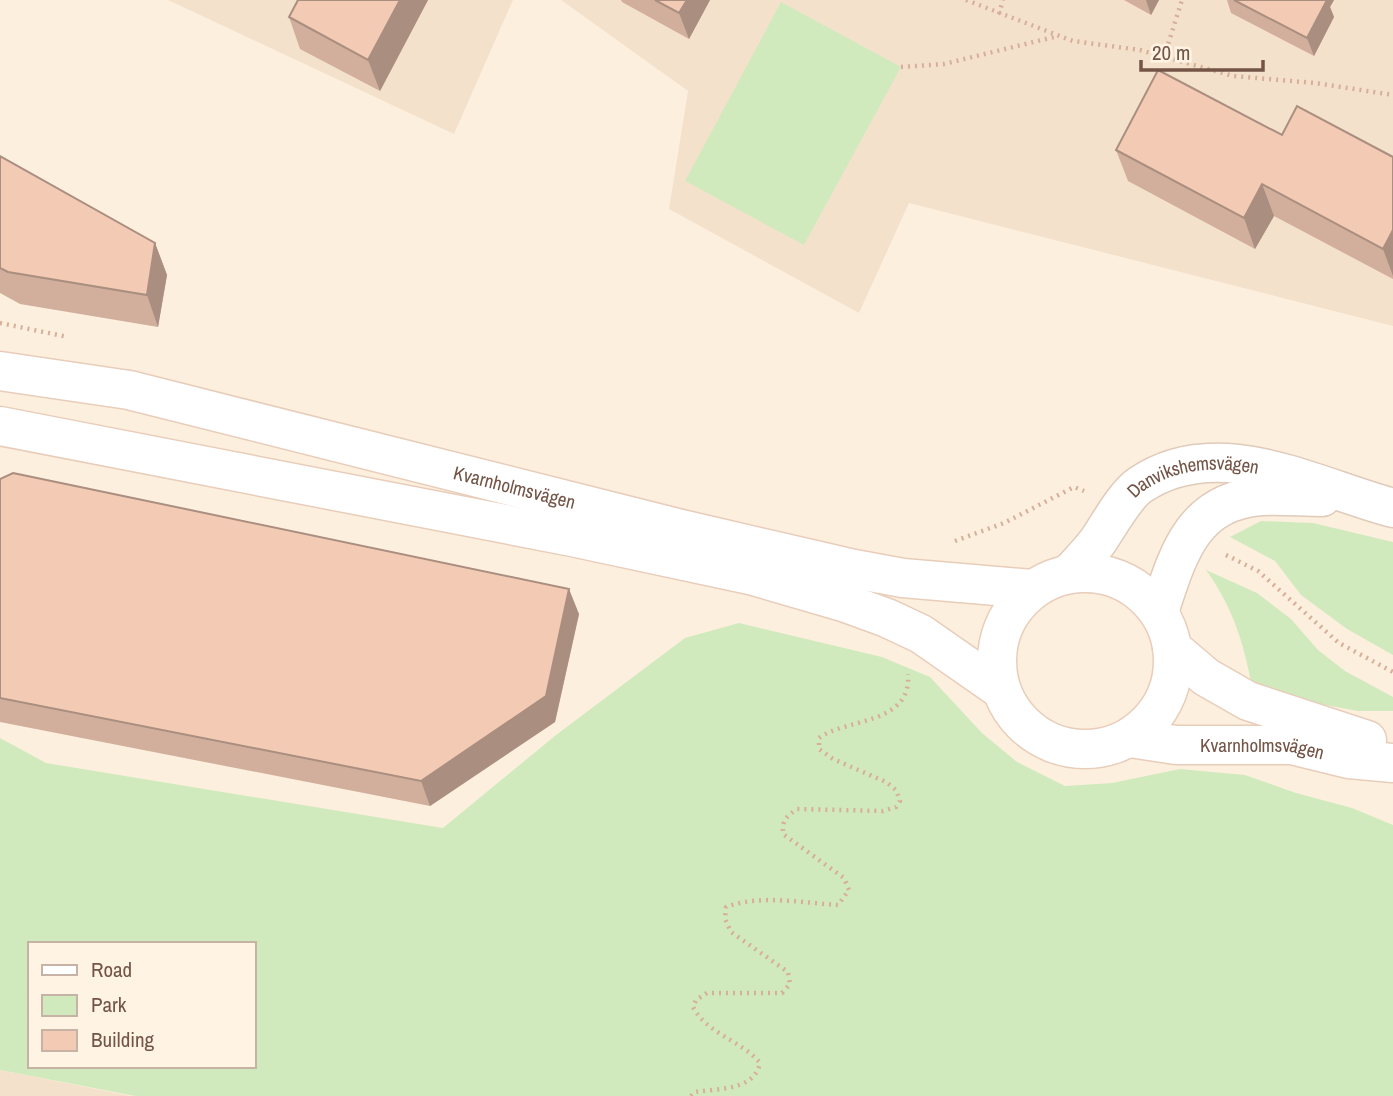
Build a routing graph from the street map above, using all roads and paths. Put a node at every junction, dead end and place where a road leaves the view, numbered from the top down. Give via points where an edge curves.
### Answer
1 (966, 0) edge
2 (1003, 0) edge
3 (1182, 0) edge
4 (999, 14) junction
5 (1059, 36) junction
6 (1164, 57) junction
7 (901, 67) dead end
8 (1393, 94) edge
9 (0, 371) edge
10 (0, 426) edge
11 (1352, 497) junction
12 (1393, 508) edge
13 (1070, 573) junction
14 (1032, 589) junction
15 (1159, 612) junction
16 (1172, 648) junction
17 (908, 668) dead end
18 (1000, 688) junction
19 (1130, 738) junction
20 (1393, 755) edge
21 (1393, 763) edge
22 (691, 1096) edge

1 - 4 path
2 - 4 path
3 - 6 path
4 - 5 path
5 - 6 path
5 - 7 path via 944,64
6 - 8 path via 1233,76
9 - 14 street, Kvarnholmsvägen via 129,390 854,569
10 - 18 street, Kvarnholmsvägen via 754,576 910,628
11 - 12 street, Danvikshemsvägen
11 - 13 street, Danvikshemsvägen via 1269,467 1233,462 1193,464 1138,486
11 - 15 street, Danvikshemsvägen via 1261,496 1207,514 1188,537
13 - 14 street, Kvarnholmsvägen
13 - 15 street, Kvarnholmsvägen via 1108,575 1138,589
14 - 18 street, Kvarnholmsvägen via 1011,610 999,635 995,662
15 - 16 street, Kvarnholmsvägen
16 - 19 street, Kvarnholmsvägen via 1171,682 1162,704
16 - 20 street, Kvarnholmsvägen via 1206,677 1248,701 1359,736
17 - 22 path via 909,683 901,702 875,720 819,738 819,749 833,759 896,790 900,801 896,807 883,811 797,809 782,825 783,834 844,878 849,890 838,905 759,900 726,907 731,932 788,972 790,984 782,993 707,993 696,1000 692,1007 699,1020 751,1052 760,1063 749,1082 695,1091
18 - 19 street, Kvarnholmsvägen via 1016,718 1042,740 1076,750 1107,747
19 - 21 street, Kvarnholmsvägen via 1176,745 1292,745

